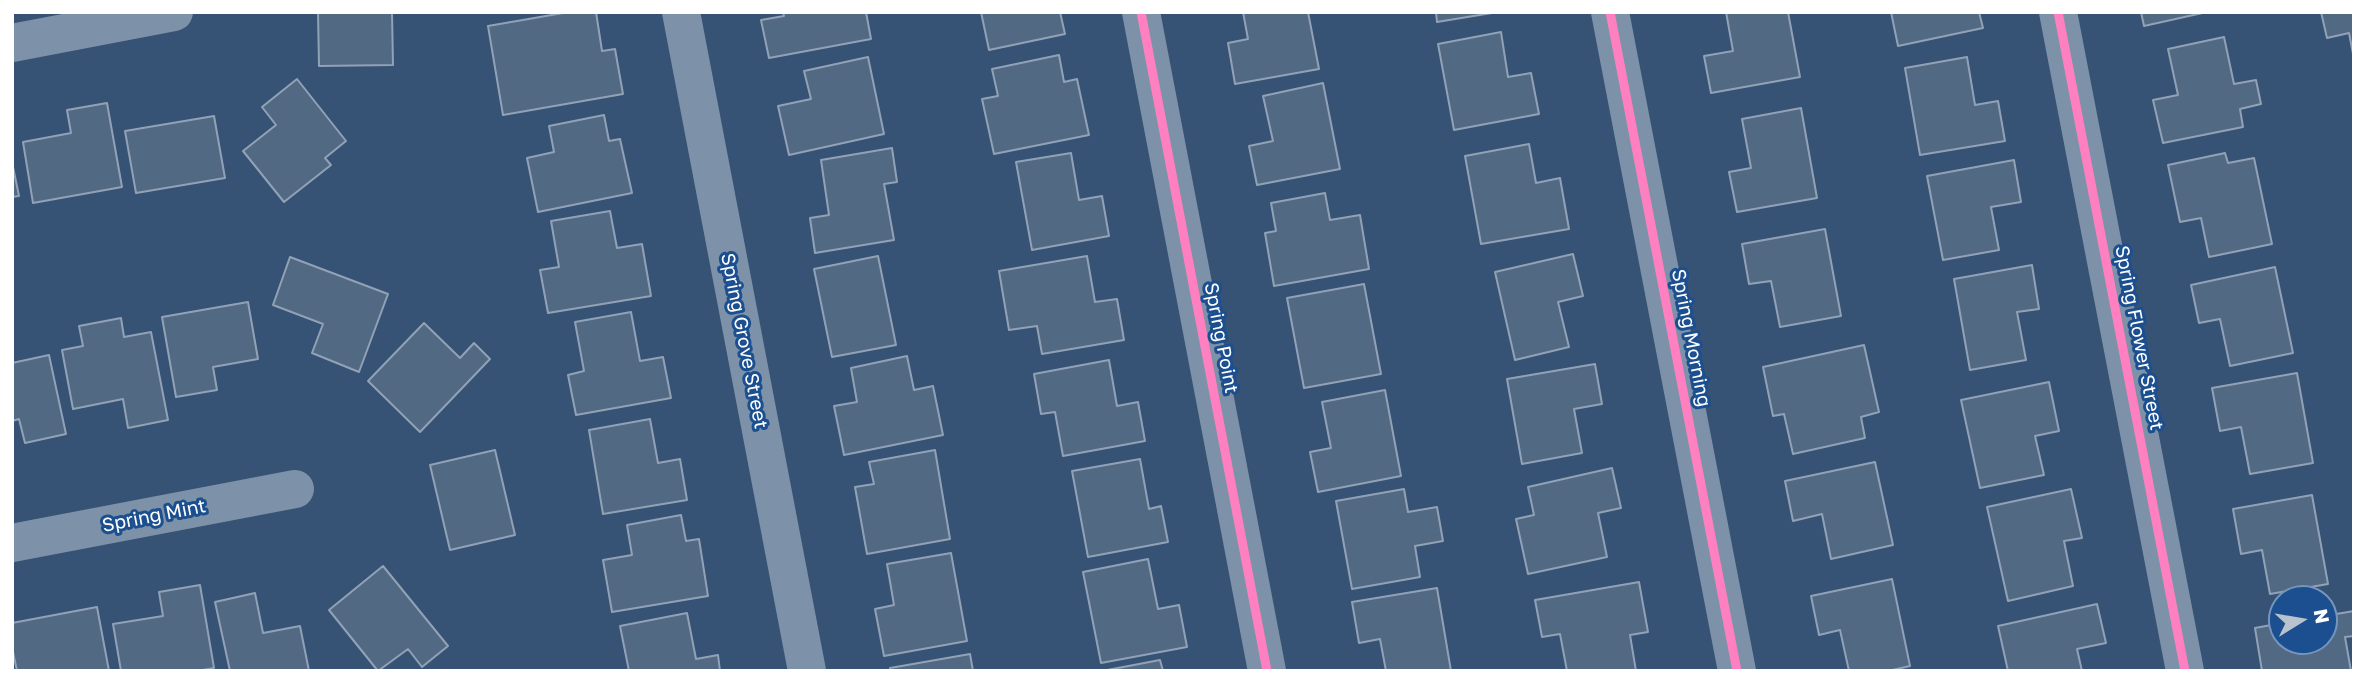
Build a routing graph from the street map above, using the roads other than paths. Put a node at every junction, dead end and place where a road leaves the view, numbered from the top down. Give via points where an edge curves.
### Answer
1 (174, 12) edge
2 (681, 12) edge
3 (1141, 12) edge
4 (1610, 12) edge
5 (2058, 12) edge
6 (12, 43) edge
7 (295, 489) dead end
8 (12, 543) edge
9 (807, 671) edge
10 (1267, 671) edge
11 (1737, 671) edge
12 (2185, 671) edge

1 - 6 street
2 - 9 street, Spring Grove Street
3 - 10 street, Spring Point
4 - 11 street, Spring Morning
5 - 12 street, Spring Flower Street
7 - 8 street, Spring Mint

